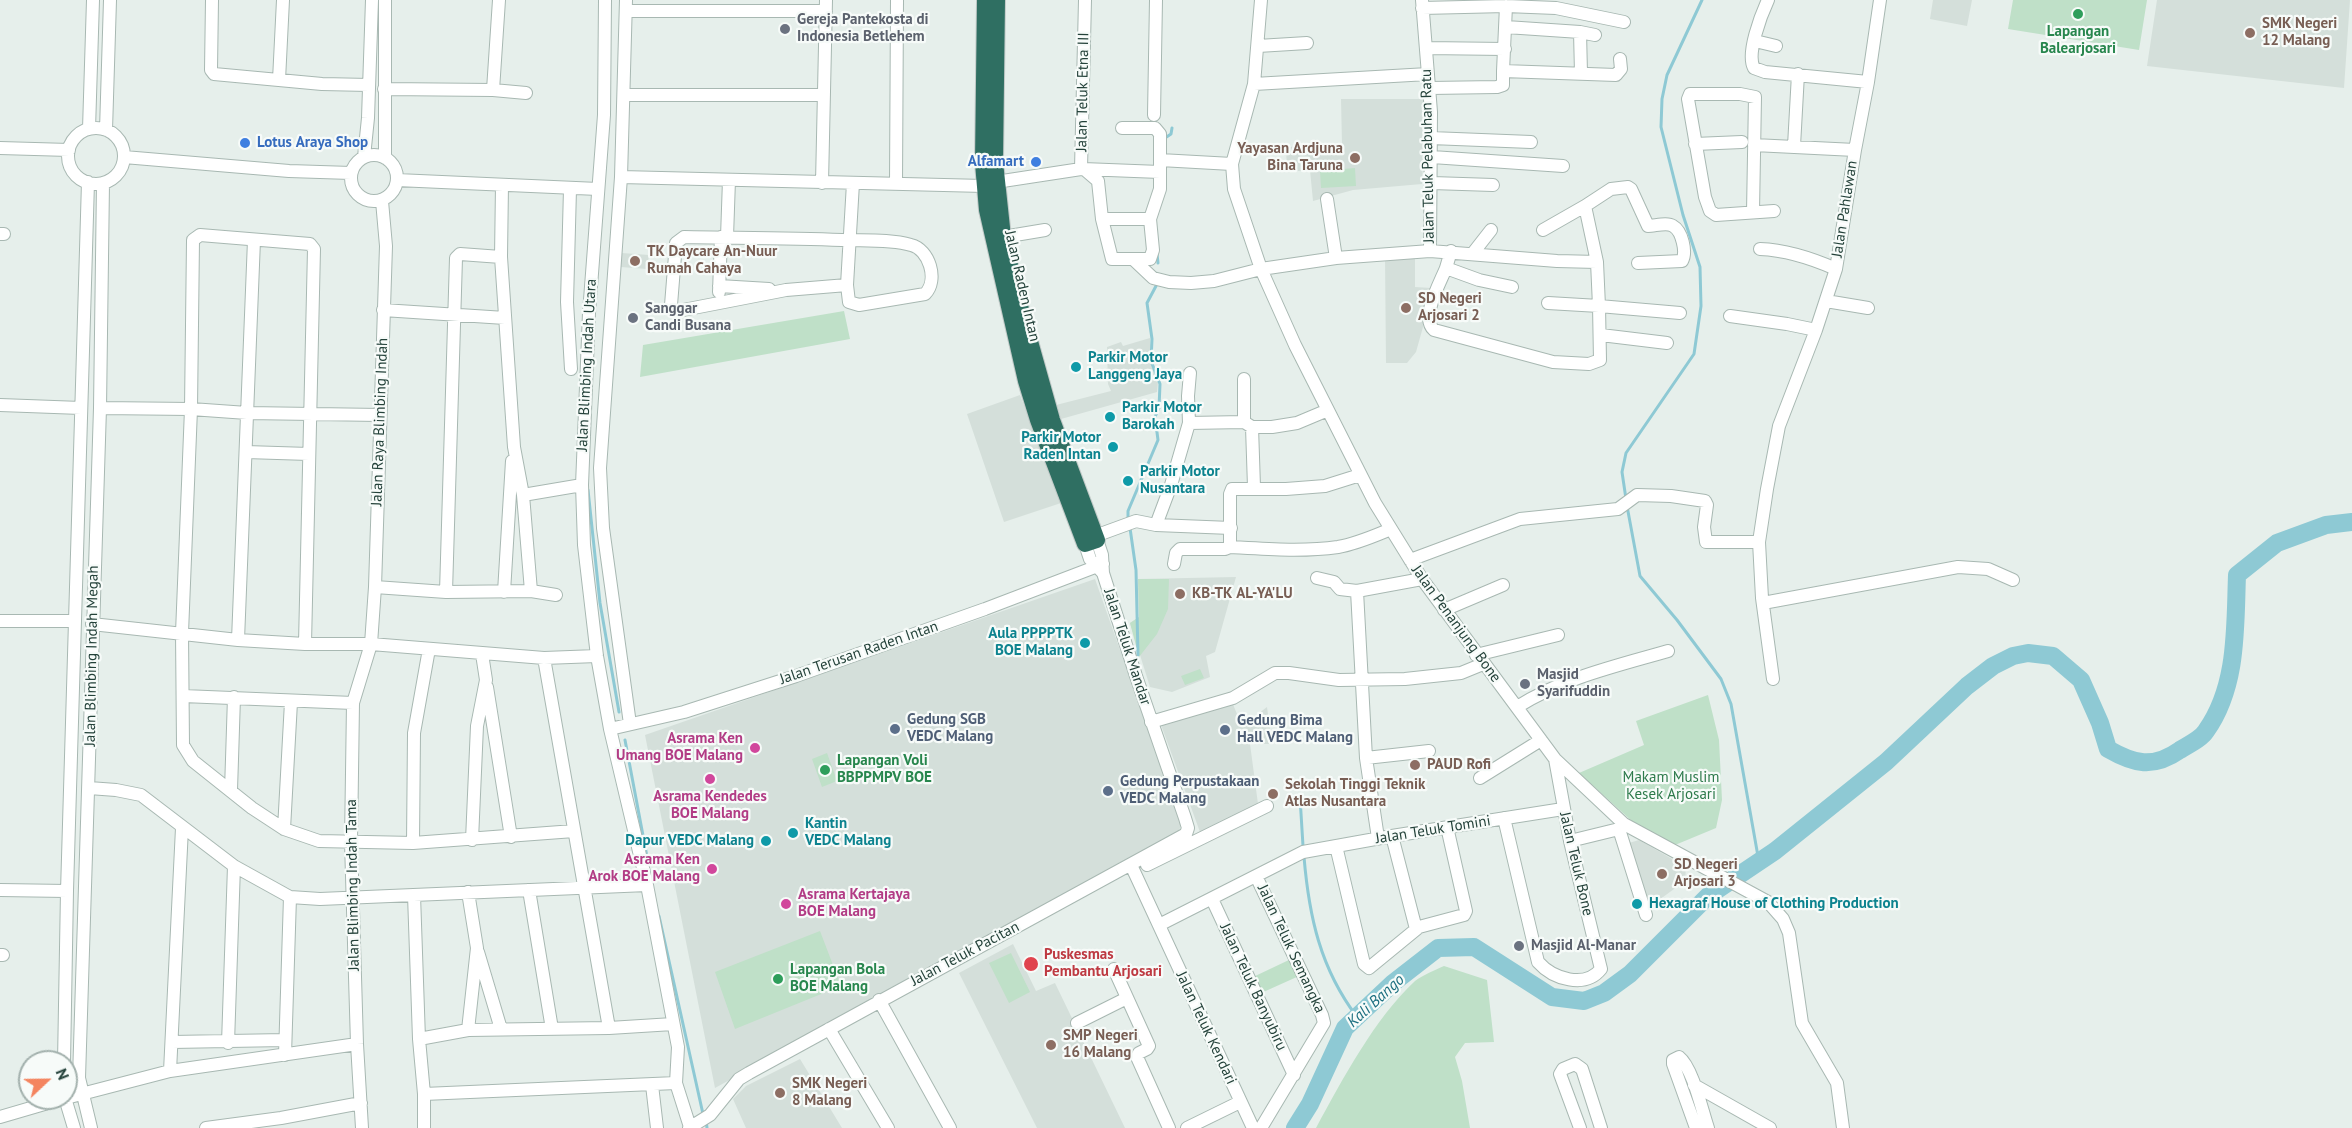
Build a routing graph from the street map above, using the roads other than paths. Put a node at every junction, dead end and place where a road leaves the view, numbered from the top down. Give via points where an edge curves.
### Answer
1 (93, 0) edge
2 (110, 0) edge
3 (212, 0) edge
4 (283, 0) edge
5 (372, 0) edge
6 (385, 0) edge
7 (499, 0) edge
8 (605, 0) edge
9 (897, 0) edge
10 (985, 0) edge
11 (997, 0) edge
12 (1085, 0) edge
13 (1156, 0) edge
14 (1261, 0) edge
15 (1768, 0) edge
16 (1880, 0) edge
17 (1422, 4) edge
18 (626, 5) edge
19 (826, 5) edge
20 (1506, 6) junction
21 (1624, 22) dead end
22 (1506, 27) junction
23 (1580, 32) junction
24 (1595, 35) dead end
25 (1755, 41) junction
26 (1307, 43) dead end
27 (1258, 46) junction
28 (1776, 46) dead end
29 (1426, 48) junction
30 (1504, 49) junction
31 (1620, 59) dead end
32 (1503, 71) junction
33 (1581, 73) junction
34 (1428, 74) junction
35 (1798, 74) junction
36 (279, 80) junction
37 (1868, 82) junction
38 (1254, 84) junction
39 (369, 85) junction
40 (1430, 88) junction
41 (384, 89) junction
42 (493, 90) junction
43 (526, 93) dead end
44 (824, 94) junction
45 (625, 95) junction
46 (1154, 116) dead end
47 (1122, 128) dead end
48 (89, 129) junction
49 (106, 130) junction
50 (1431, 138) junction
51 (1531, 142) dead end
52 (1748, 143) junction
53 (1695, 144) junction
54 (1794, 146) junction
55 (0, 148) edge
56 (69, 150) junction
57 (1855, 150) junction
58 (124, 156) junction
59 (364, 157) junction
60 (1432, 157) junction
61 (385, 158) junction
62 (1162, 163) junction
63 (1232, 164) junction
64 (1563, 166) dead end
65 (1083, 169) junction
66 (351, 173) junction
67 (621, 177) junction
68 (397, 180) junction
69 (729, 180) junction
70 (88, 182) junction
71 (103, 183) junction
72 (822, 183) junction
73 (853, 183) junction
74 (1432, 183) junction
75 (896, 184) junction
76 (990, 184) junction
77 (502, 185) junction
78 (1493, 185) dead end
79 (570, 189) junction
80 (598, 189) junction
81 (1327, 199) dead end
82 (382, 201) junction
83 (1585, 206) junction
84 (1774, 211) dead end
85 (1753, 212) junction
86 (1102, 219) junction
87 (1150, 219) junction
88 (1045, 230) dead end
89 (1491, 230) dead end
90 (1543, 230) dead end
91 (724, 237) junction
92 (1004, 237) junction
93 (254, 240) junction
94 (851, 241) junction
95 (1760, 249) dead end
96 (1430, 251) junction
97 (1451, 251) junction
98 (1473, 254) junction
99 (501, 257) junction
100 (1336, 258) junction
101 (1136, 261) junction
102 (1597, 262) junction
103 (1638, 263) dead end
104 (1446, 268) junction
105 (1261, 269) junction
106 (1836, 269) junction
107 (847, 285) junction
108 (719, 286) junction
109 (1512, 287) dead end
110 (786, 290) junction
111 (1826, 301) junction
112 (719, 303) junction
113 (1548, 303) dead end
114 (1599, 306) junction
115 (1868, 308) dead end
116 (383, 310) junction
117 (1680, 313) dead end
118 (454, 314) junction
119 (1730, 316) dead end
120 (505, 318) junction
121 (1816, 330) junction
122 (1601, 335) junction
123 (1667, 343) dead end
124 (571, 369) dead end
125 (1190, 374) dead end
126 (1244, 379) dead end
127 (1039, 400) junction
128 (0, 405) edge
129 (81, 408) junction
130 (100, 408) junction
131 (191, 409) junction
132 (1328, 410) junction
133 (248, 413) junction
134 (310, 414) junction
135 (380, 415) junction
136 (1189, 423) junction
137 (1248, 424) junction
138 (514, 447) junction
139 (246, 452) junction
140 (309, 454) junction
141 (1360, 475) junction
142 (582, 485) junction
143 (1254, 488) junction
144 (523, 495) junction
145 (1156, 525) junction
146 (77, 528) junction
147 (1231, 528) junction
148 (95, 530) junction
149 (1391, 530) junction
150 (1093, 540) junction
151 (1759, 542) junction
152 (1230, 547) junction
153 (1410, 560) junction
154 (1174, 564) dead end
155 (1101, 568) junction
156 (1317, 578) dead end
157 (1422, 579) junction
158 (2013, 580) dead end
159 (1503, 585) dead end
160 (375, 587) junction
161 (531, 591) junction
162 (1357, 591) junction
163 (446, 592) junction
164 (504, 592) junction
165 (555, 595) dead end
166 (1763, 603) junction
167 (1444, 610) junction
168 (0, 621) edge
169 (74, 621) junction
170 (92, 624) junction
171 (182, 633) junction
172 (1558, 636) dead end
173 (238, 640) junction
174 (305, 644) junction
175 (371, 644) junction
176 (429, 649) junction
177 (1668, 651) dead end
178 (482, 654) junction
179 (597, 656) junction
180 (544, 658) junction
181 (1480, 659) junction
182 (1773, 679) dead end
183 (486, 680) junction
184 (1361, 680) junction
185 (183, 696) junction
186 (234, 698) junction
187 (291, 702) junction
188 (353, 703) junction
189 (1517, 707) junction
190 (1151, 722) junction
191 (630, 724) junction
192 (610, 729) junction
193 (1540, 740) junction
194 (1429, 751) dead end
195 (1366, 758) junction
196 (1555, 759) junction
197 (1480, 778) dead end
198 (88, 788) junction
199 (231, 790) junction
200 (1267, 806) dead end
201 (1563, 810) junction
202 (1504, 818) junction
203 (1448, 827) junction
204 (1622, 827) junction
205 (182, 828) junction
206 (1188, 828) joint
207 (284, 829) junction
208 (574, 831) junction
209 (1392, 836) junction
210 (511, 837) junction
211 (1378, 838) junction
212 (472, 840) junction
213 (1570, 841) junction
214 (351, 842) junction
215 (413, 843) junction
216 (1336, 846) junction
217 (234, 866) junction
218 (1132, 868) junction
219 (1256, 876) junction
220 (647, 885) junction
221 (584, 887) junction
222 (0, 890) edge
223 (529, 890) junction
224 (67, 891) junction
225 (468, 892) junction
226 (414, 895) junction
227 (290, 897) junction
228 (352, 897) junction
229 (1212, 898) junction
230 (1646, 915) dead end
231 (1159, 925) junction
232 (1416, 929) junction
233 (477, 948) junction
234 (1114, 969) dead end
235 (1127, 998) junction
236 (879, 1000) junction
237 (1077, 1023) dead end
238 (673, 1024) junction
239 (609, 1028) junction
240 (501, 1029) junction
241 (552, 1029) junction
242 (829, 1029) junction
243 (468, 1030) junction
244 (419, 1039) junction
245 (285, 1040) junction
246 (172, 1042) junction
247 (228, 1042) junction
248 (357, 1044) junction
249 (64, 1050) edge
250 (285, 1055) junction
251 (170, 1071) junction
252 (1294, 1076) junction
253 (676, 1083) junction
254 (652, 1085) junction
255 (1694, 1085) junction
256 (81, 1094) junction
257 (424, 1094) junction
258 (78, 1095) edge
259 (1719, 1100) junction
260 (1240, 1102) junction
261 (361, 1103) junction
262 (24, 1110) edge
263 (69, 1110) edge
264 (0, 1117) edge
265 (281, 1118) junction
266 (1703, 1126) edge
267 (74, 1128) edge
268 (91, 1128) edge
269 (206, 1128) edge
270 (261, 1128) edge
271 (362, 1128) edge
272 (424, 1128) edge
273 (657, 1128) edge
274 (689, 1128) edge
275 (888, 1128) edge
276 (950, 1128) edge
277 (1169, 1128) edge
278 (1187, 1128) edge
279 (1255, 1128) edge
280 (1580, 1128) edge
281 (1601, 1128) edge
282 (1770, 1128) edge
283 (1843, 1128) edge

1 - 48 street
2 - 49 street
3 - 36 street via 212,70 216,76
4 - 36 street
5 - 39 street
6 - 41 street
7 - 42 street
8 - 80 street, Jalan Blimbing Indah Utara via 604,115
9 - 75 street
10 - 76 highway, Jalan Raden Intan
11 - 76 highway, Jalan Raden Intan
12 - 65 street, Jalan Teluk Etna III
13 - 46 street
14 - 27 street
15 - 25 street
16 - 37 street, Jalan Pahlawan
17 - 20 street
17 - 29 street, Jalan Teluk Pelabuhan Ratu
18 - 19 street
18 - 45 street, Jalan Blimbing Indah Utara
19 - 44 street
20 - 21 street via 1556,8
20 - 22 street
22 - 23 street
22 - 30 street
23 - 24 street
23 - 33 street
25 - 28 street
25 - 35 street via 1754,68
26 - 27 street
27 - 38 street
29 - 30 street
29 - 34 street, Jalan Teluk Pelabuhan Ratu
30 - 32 street
31 - 33 street via 1618,75
32 - 33 street
32 - 40 street via 1503,85 1497,87
34 - 38 street
34 - 40 street, Jalan Teluk Pelabuhan Ratu
35 - 37 street
35 - 54 street
36 - 39 street
37 - 57 street, Jalan Pahlawan
38 - 63 street
39 - 59 street
40 - 50 street, Jalan Teluk Pelabuhan Ratu
41 - 42 street
41 - 61 street
42 - 43 street
44 - 45 street
44 - 72 street
45 - 67 street, Jalan Blimbing Indah Utara
47 - 62 street via 1158,129
48 - 49 street
48 - 56 street via 76,136
49 - 58 street via 120,142
50 - 51 street
50 - 60 street, Jalan Teluk Pelabuhan Ratu
52 - 53 street
52 - 53 street via 1755,97 1694,93 1688,99
52 - 54 street
52 - 85 street
53 - 85 street via 1711,212
54 - 57 street
55 - 56 street
56 - 70 street via 71,168
57 - 106 street, Jalan Pahlawan
58 - 66 street
58 - 71 street via 118,173
59 - 61 street
59 - 66 street
60 - 64 street
60 - 74 street, Jalan Teluk Pelabuhan Ratu
61 - 68 street via 394,167
62 - 63 street
62 - 65 street
62 - 87 street via 1159,195
63 - 105 street, Jalan Penanjung Bone via 1234,189
65 - 76 street, Jalan Teluk Etna III
65 - 86 street via 1098,181
66 - 82 street via 351,186 358,196 370,202
67 - 69 street, Jalan Teluk Etna III
67 - 191 street, Jalan Blimbing Indah Utara via 600,468 603,528
68 - 77 street
68 - 82 street via 395,189
69 - 72 street, Jalan Teluk Etna III
69 - 91 street
70 - 71 street
70 - 129 street, Jalan Blimbing Indah Megah
71 - 130 street, Jalan Blimbing Indah Megah
72 - 73 street, Jalan Teluk Etna III
73 - 75 street, Jalan Teluk Etna III
73 - 94 street
74 - 78 street
74 - 96 street, Jalan Teluk Pelabuhan Ratu
75 - 76 street, Jalan Teluk Etna III
76 - 92 highway, Jalan Raden Intan
76 - 127 highway, Jalan Raden Intan via 1003,286
77 - 79 street
77 - 99 street
79 - 80 street
79 - 124 street via 567,302
80 - 142 street, Jalan Blimbing Indah Utara
81 - 100 street
82 - 116 street, Jalan Raya Blimbing Indah via 386,246
83 - 90 street
83 - 102 street
83 - 103 street via 1611,189 1628,187 1648,226 1669,224 1675,228 1684,249 1682,261
84 - 85 street
86 - 87 street
86 - 101 street via 1112,259
87 - 101 street via 1153,256
88 - 92 street
89 - 98 street
91 - 94 street
91 - 108 street
91 - 112 street via 678,240 670,305 676,311
92 - 127 highway, Jalan Raden Intan
93 - 131 street via 200,235 193,240
93 - 133 street
93 - 134 street via 310,244 314,249
94 - 107 street
94 - 107 street via 916,247 928,260 931,284 922,296 859,305 849,302
95 - 106 street via 1803,256
96 - 97 street
96 - 100 street, Jalan Teluk Pelabuhan Ratu
97 - 98 street
97 - 104 street
98 - 102 street
99 - 118 street via 457,256
99 - 120 street
100 - 105 street, Jalan Teluk Pelabuhan Ratu
101 - 105 street, Jalan Teluk Pelabuhan Ratu via 1153,278 1169,282 1214,281
102 - 114 street
104 - 109 street
104 - 122 street via 1429,312 1428,321 1434,330 1552,362 1589,364 1601,359
105 - 132 street, Jalan Penanjung Bone
106 - 111 street, Jalan Pahlawan
107 - 110 street
108 - 110 street
108 - 112 street
110 - 112 street
111 - 115 street
111 - 121 street, Jalan Pahlawan
113 - 114 street
114 - 117 street
114 - 122 street
116 - 118 street
116 - 135 street, Jalan Raya Blimbing Indah
118 - 120 street
118 - 163 street
119 - 121 street
120 - 138 street
121 - 151 street, Jalan Pahlawan via 1779,426
122 - 123 street
125 - 136 street
126 - 137 street
127 - 150 highway, Jalan Raden Intan via 1078,510
128 - 129 street
129 - 146 street, Jalan Blimbing Indah Megah
130 - 131 street
130 - 148 street, Jalan Blimbing Indah Megah
131 - 133 street
131 - 171 street
132 - 137 street via 1288,425
132 - 141 street, Jalan Penanjung Bone
133 - 134 street
133 - 139 street
134 - 135 street
134 - 140 street
135 - 160 street, Jalan Raya Blimbing Indah
136 - 137 street
136 - 145 street
137 - 143 street
138 - 144 street
138 - 164 street
139 - 140 street
139 - 173 street
140 - 174 street
141 - 143 street via 1326,486
141 - 149 street, Jalan Penanjung Bone
142 - 144 street
142 - 179 street, Jalan Blimbing Indah Utara via 584,545
143 - 147 street via 1232,489
144 - 161 street
145 - 147 street
145 - 150 street via 1136,521
146 - 148 street
146 - 169 street, Jalan Blimbing Indah Megah
147 - 152 street
148 - 170 street, Jalan Blimbing Indah Megah
149 - 152 street via 1337,547
149 - 153 street, Jalan Penanjung Bone
150 - 155 street, Jalan Raden Intan via 1102,555
151 - 153 street via 1706,542 1705,501 1637,495 1618,509 1520,519
151 - 166 street, Jalan Pahlawan
152 - 154 street via 1180,549
153 - 157 street, Jalan Penanjung Bone
155 - 190 street, Jalan Teluk Mandar
155 - 191 street, Jalan Terusan Raden Intan via 796,676 684,712
156 - 162 street via 1334,582 1340,589
157 - 162 street
157 - 167 street, Jalan Penanjung Bone
158 - 166 street via 1988,569 1958,567
159 - 167 street
160 - 163 street
160 - 175 street, Jalan Raya Blimbing Indah
161 - 164 street
161 - 165 street
162 - 184 street
163 - 164 street
166 - 182 street, Jalan Pahlawan
167 - 181 street, Jalan Penanjung Bone
168 - 169 street
169 - 224 street, Jalan Blimbing Indah Megah
170 - 171 street
170 - 198 street, Jalan Blimbing Indah Megah
171 - 173 street
171 - 185 street
172 - 181 street, Jalan Teluk Mandar
173 - 174 street
174 - 175 street
175 - 176 street
175 - 188 street, Jalan Blimbing Indah Tama
176 - 178 street
176 - 215 street via 414,733
177 - 189 street via 1578,677 1542,691
178 - 180 street
178 - 183 street
179 - 180 street
179 - 192 street, Jalan Blimbing Indah Utara
180 - 208 street
181 - 184 street, Jalan Teluk Mandar via 1461,672
181 - 189 street, Jalan Penanjung Bone
183 - 210 street
183 - 212 street via 476,735
184 - 190 street, Jalan Teluk Mandar via 1275,673 1233,698
184 - 195 street
185 - 186 street
185 - 199 street via 185,749 205,771
186 - 187 street
186 - 199 street
187 - 188 street
187 - 207 street
188 - 214 street, Jalan Blimbing Indah Tama
189 - 193 street, Jalan Penanjung Bone
190 - 206 street, Jalan Teluk Mandar
191 - 192 street, Jalan Terusan Raden Intan
192 - 220 street, Jalan Blimbing Indah Utara
193 - 196 street, Jalan Penanjung Bone
193 - 197 street
194 - 195 street
195 - 211 street
196 - 201 street, Jalan Teluk Bone
196 - 204 street, Jalan Penanjung Bone
198 - 205 street via 141,795
198 - 256 street, Jalan Blimbing Indah Megah
199 - 207 street
200 - 218 street, Jalan Teluk Pacitan
201 - 202 street, Jalan Teluk Tomini
201 - 213 street, Jalan Teluk Bone
202 - 203 street, Jalan Teluk Tomini
202 - 213 street, Jalan Teluk Bone via 1538,962 1547,970 1576,981 1596,976 1601,969
203 - 209 street, Jalan Teluk Tomini
203 - 232 street via 1467,909 1464,915
204 - 213 street
204 - 230 street
204 - 283 street, Jalan Penanjung Bone via 1751,892 1777,911 1790,933 1802,1023 1836,1083
205 - 217 street
205 - 246 street
206 - 218 street, Jalan Teluk Pacitan via 1181,838
207 - 214 street via 319,841
208 - 210 street
208 - 221 street
209 - 211 street, Jalan Teluk Tomini
209 - 232 street
210 - 212 street
211 - 216 street, Jalan Teluk Tomini
212 - 215 street
214 - 215 street
214 - 228 street, Jalan Blimbing Indah Tama
216 - 219 street, Jalan Teluk Tomini via 1303,852
216 - 232 street via 1364,964 1374,966
217 - 227 street
217 - 247 street
218 - 231 street, Jalan Teluk Kendari
218 - 236 street, Jalan Teluk Pacitan
219 - 229 street, Jalan Teluk Tomini
219 - 252 street, Jalan Teluk Semangka via 1324,1023
220 - 221 street
220 - 238 street, Jalan Blimbing Indah Utara
221 - 223 street
221 - 239 street
222 - 224 street
223 - 225 street
223 - 241 street
224 - 249 street, Jalan Blimbing Indah Megah
225 - 226 street
225 - 233 street
226 - 228 street
226 - 244 street
227 - 228 street
227 - 245 street
228 - 248 street, Jalan Blimbing Indah Tama
229 - 231 street, Jalan Teluk Tomini
229 - 252 street, Jalan Teluk Banyubiru
231 - 260 street, Jalan Teluk Kendari
233 - 240 street
233 - 243 street
234 - 235 street
235 - 237 street
235 - 277 street via 1149,1046 1137,1057
236 - 242 street, Jalan Teluk Pacitan
236 - 276 street
238 - 239 street
238 - 253 street, Jalan Blimbing Indah Utara via 678,1047
239 - 241 street
240 - 241 street
240 - 243 street
242 - 274 street, Jalan Teluk Pacitan via 739,1079
242 - 275 street
243 - 244 street
244 - 257 street
245 - 247 street
245 - 250 street
246 - 247 street
246 - 251 street
248 - 250 street
248 - 261 street, Jalan Blimbing Indah Tama
250 - 251 street
251 - 256 street
252 - 279 street
253 - 254 street
253 - 274 street
254 - 257 street
254 - 273 street
255 - 259 street
255 - 266 street
255 - 266 street via 1684,1062 1677,1058 1673,1064
256 - 258 street
256 - 268 street, Jalan Blimbing Indah Megah
257 - 272 street
259 - 266 street
259 - 282 street
260 - 278 street
260 - 279 street, Jalan Teluk Kendari
261 - 265 street
261 - 271 street, Jalan Blimbing Indah Tama
262 - 264 street
263 - 267 street
265 - 269 street
265 - 270 street
280 - 281 street via 1560,1074 1575,1064 1582,1069

